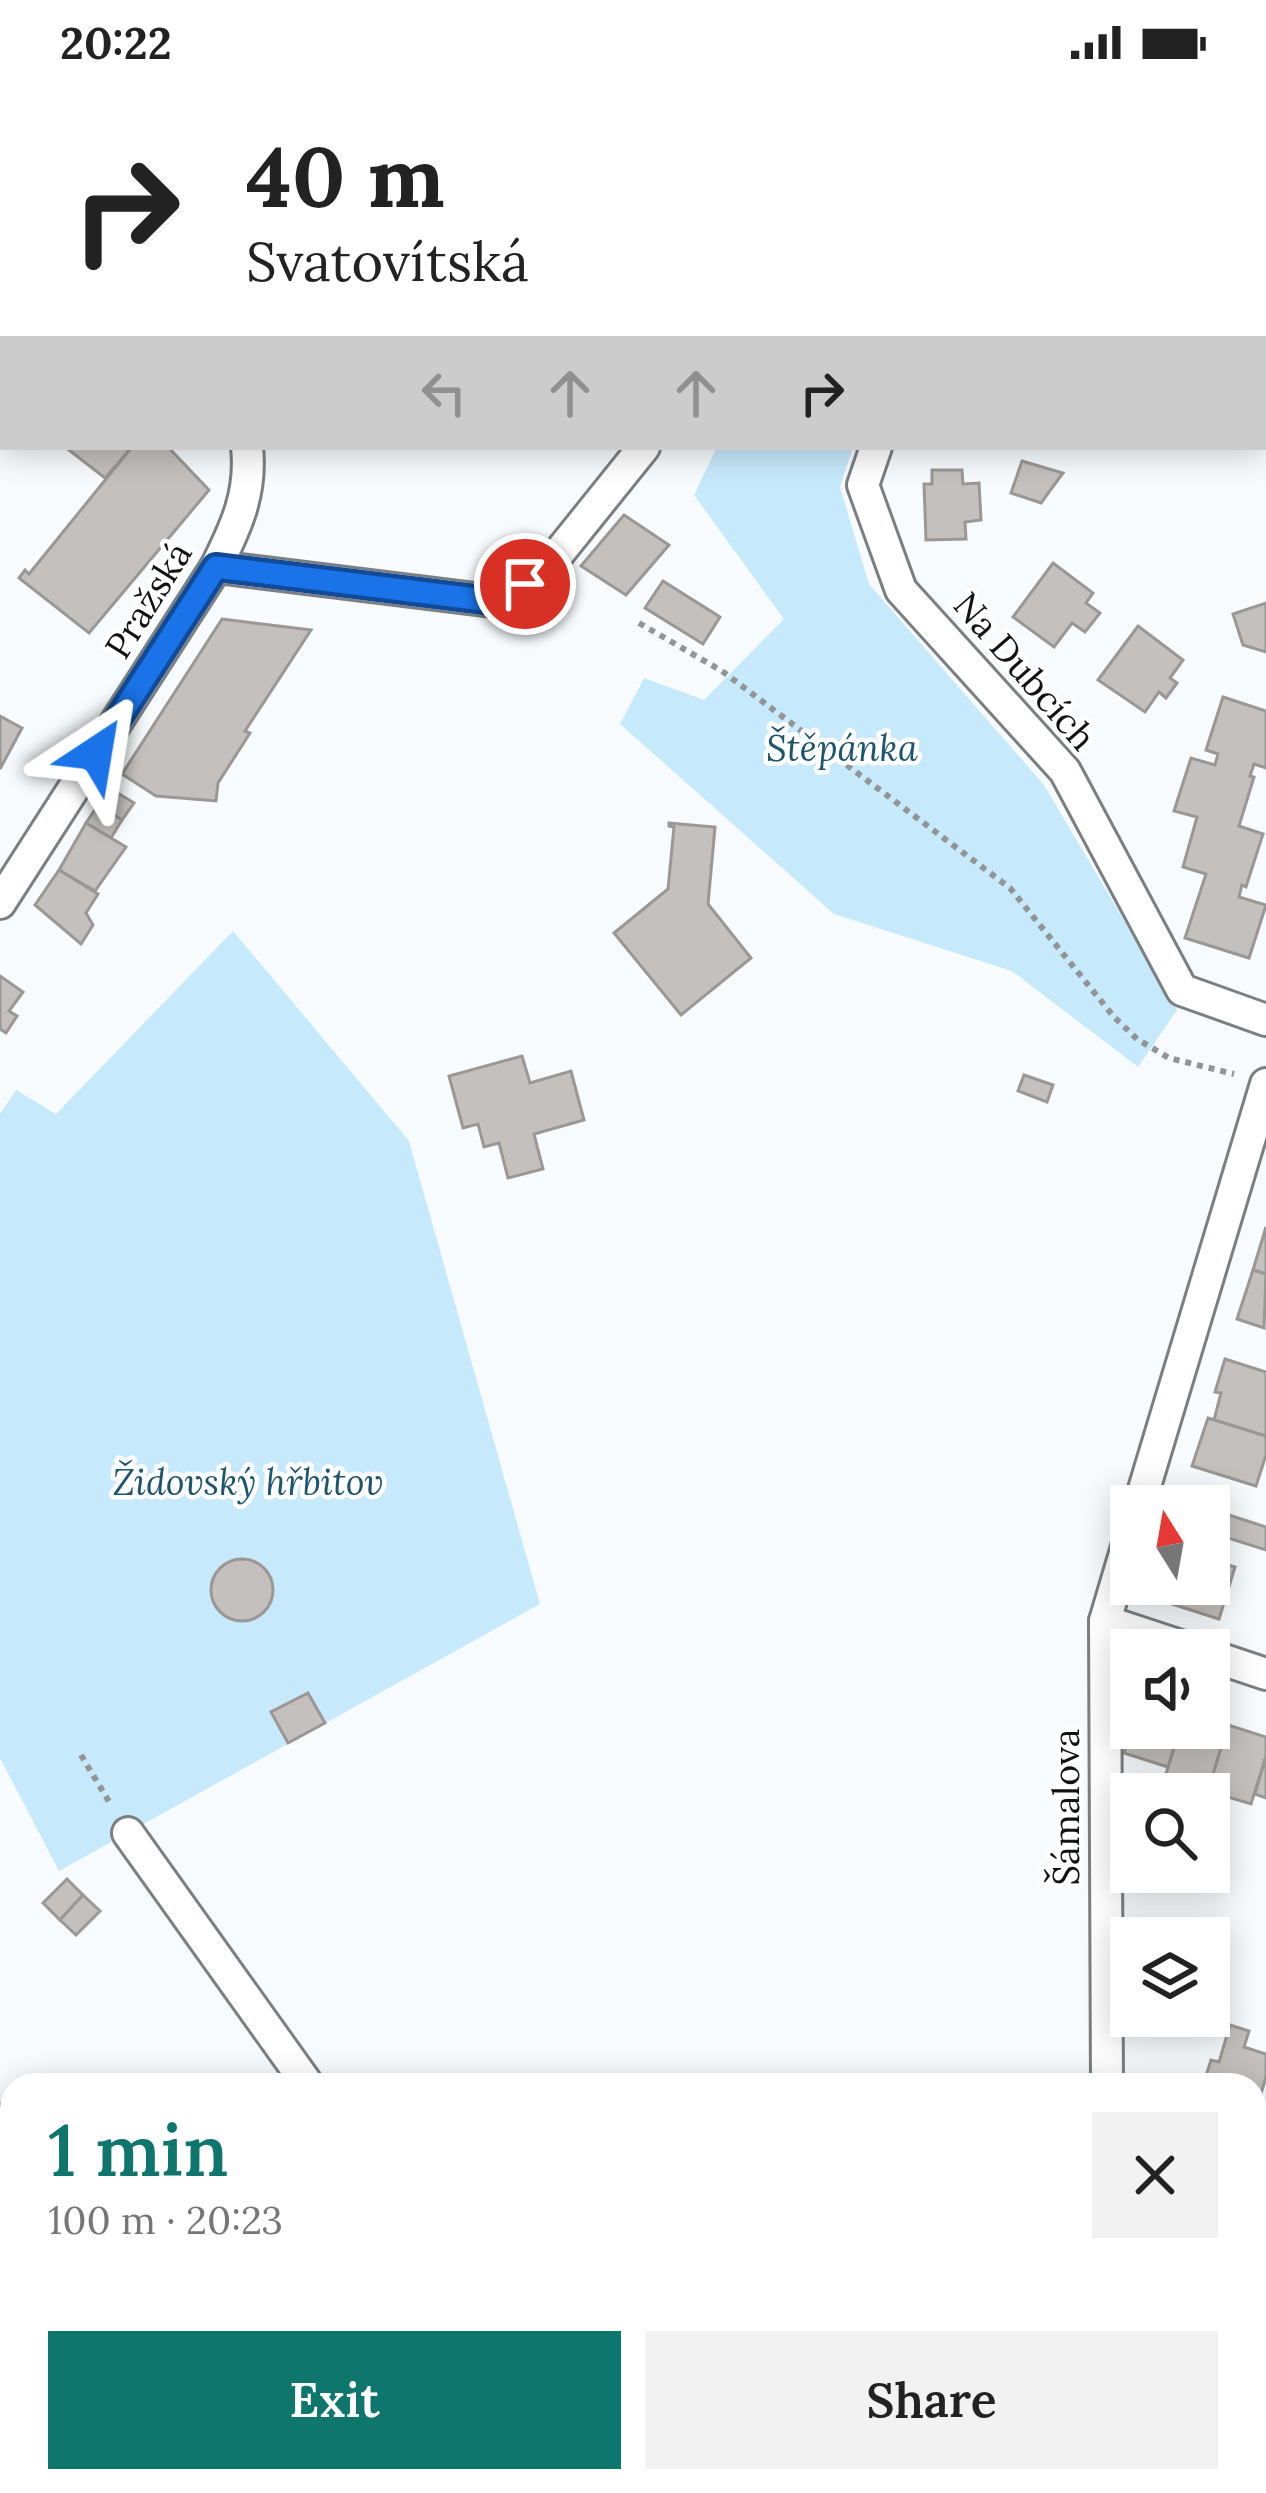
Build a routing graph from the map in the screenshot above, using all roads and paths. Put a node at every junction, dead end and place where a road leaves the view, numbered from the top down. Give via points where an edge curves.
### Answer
1 (248, 450) edge
2 (642, 450) edge
3 (875, 450) edge
4 (216, 567) junction
5 (639, 623) dead end
6 (0, 902) edge
7 (1266, 1020) edge
8 (1256, 1081) edge
9 (1145, 1485) edge
10 (1110, 1604) edge
11 (1105, 1621) junction
12 (1129, 1629) edge
13 (1230, 1662) edge
14 (1266, 1674) edge
15 (81, 1755) dead end
16 (128, 1833) joint
17 (299, 2073) edge
18 (1106, 2073) edge

1 - 4 street, Pražská via 242,518
2 - 4 street via 550,564 500,602
3 - 7 street, Na Dubcích via 863,485 901,590 1065,771 1182,990
4 - 6 street, Pražská
5 - 8 path via 722,670 1010,888 1137,1040 1169,1058
8 - 9 street
10 - 11 street, Šámalova
11 - 12 street
11 - 18 street, Šámalova
13 - 14 street
15 - 16 path
16 - 17 street

